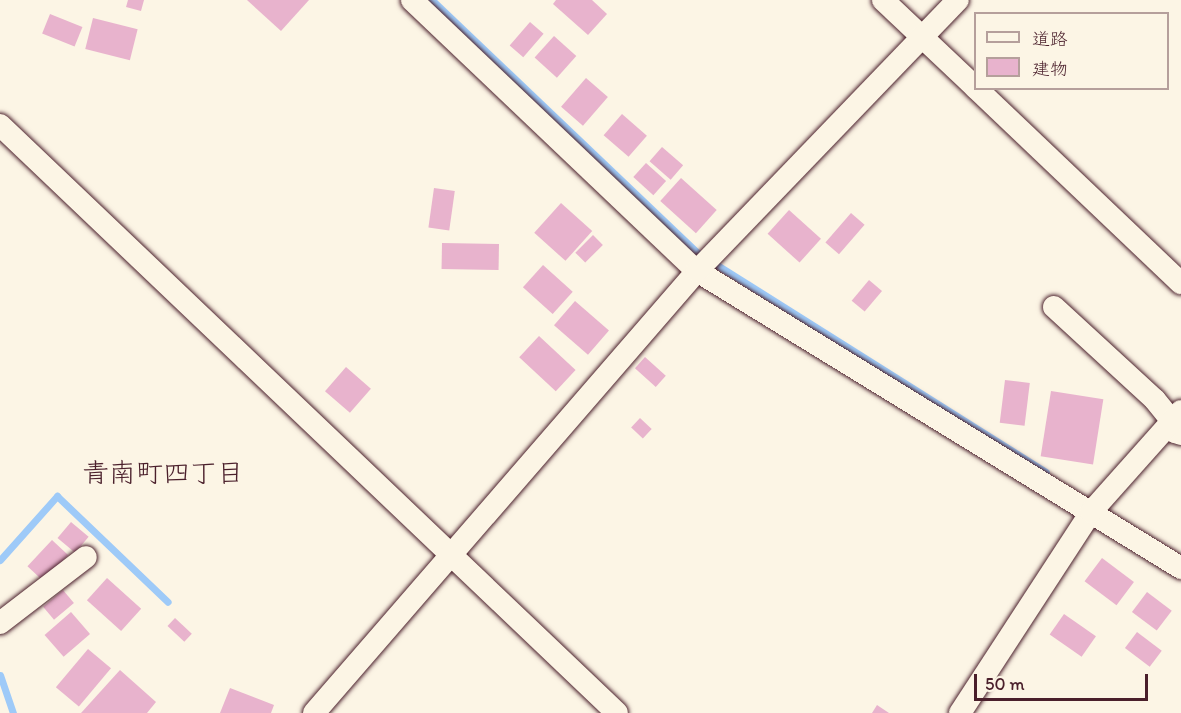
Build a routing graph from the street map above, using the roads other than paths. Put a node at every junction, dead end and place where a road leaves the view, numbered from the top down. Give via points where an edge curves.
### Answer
1 (412, 0) edge
2 (883, 0) edge
3 (958, 0) edge
4 (922, 38) junction
5 (974, 86) edge
6 (978, 90) edge
7 (0, 125) edge
8 (697, 271) junction
9 (1181, 283) edge
10 (1054, 307) dead end
11 (1178, 422) edge
12 (1091, 512) junction
13 (450, 555) junction
14 (86, 558) dead end
15 (1181, 568) edge
16 (0, 623) edge
17 (314, 713) edge
18 (617, 713) edge
19 (960, 713) edge

1 - 8 street
2 - 4 street
3 - 4 street
4 - 5 street
4 - 8 street
6 - 9 street
7 - 13 street
8 - 12 street
8 - 13 street
10 - 11 street
11 - 12 street
12 - 15 street
12 - 19 street
13 - 17 street
13 - 18 street
14 - 16 street

